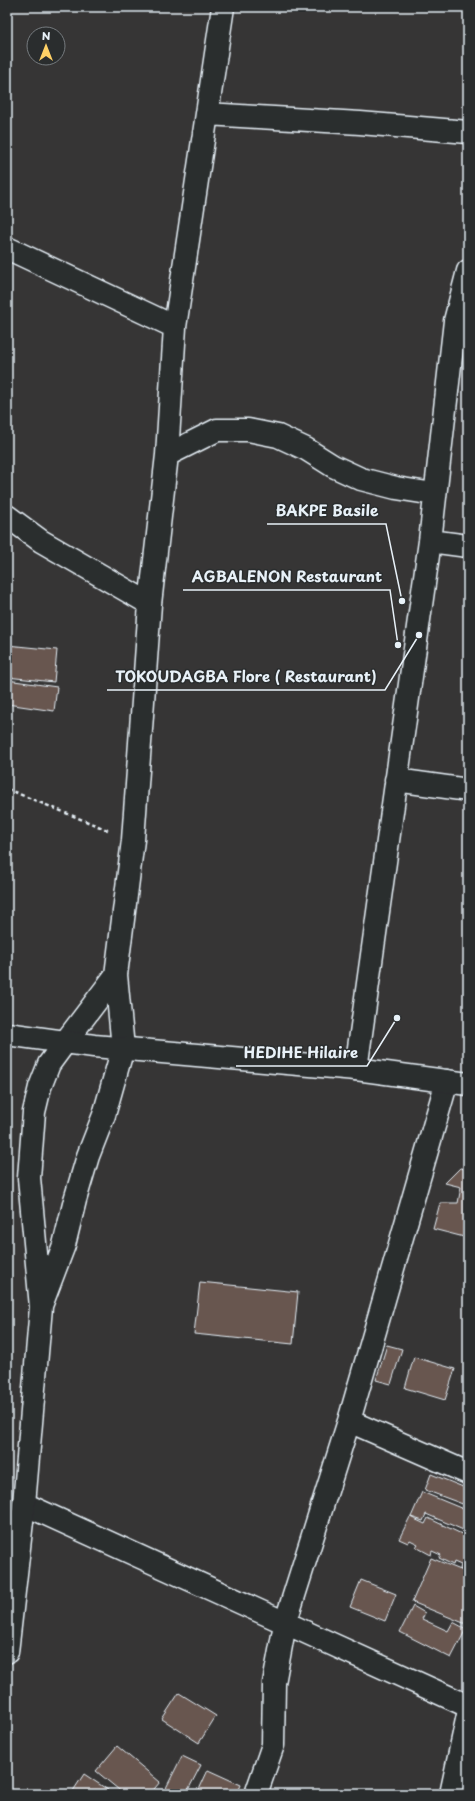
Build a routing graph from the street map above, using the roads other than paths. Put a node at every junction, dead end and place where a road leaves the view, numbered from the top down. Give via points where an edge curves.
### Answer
1 (223, 7) edge
2 (207, 114) junction
3 (468, 132) edge
4 (7, 248) edge
5 (468, 271) edge
6 (461, 322) edge
7 (175, 327) junction
8 (167, 455) junction
9 (434, 494) junction
10 (7, 516) edge
11 (430, 541) junction
12 (468, 546) edge
13 (150, 604) junction
14 (396, 780) junction
15 (468, 790) edge
16 (116, 974) junction
17 (7, 1034) edge
18 (66, 1041) junction
19 (122, 1048) junction
20 (356, 1069) junction
21 (447, 1081) junction
22 (468, 1084) edge
23 (41, 1308) junction
24 (349, 1421) junction
25 (468, 1473) edge
26 (24, 1504) junction
27 (285, 1624) junction
28 (7, 1652) edge
29 (468, 1706) edge
30 (468, 1715) edge
31 (256, 1794) edge
32 (451, 1794) edge

1 - 2 street
2 - 3 street
2 - 7 street
4 - 7 street
5 - 6 street
6 - 9 street
7 - 8 street
8 - 9 street via 217,430 248,430 278,436 361,479
8 - 13 street
9 - 11 street
10 - 13 street via 41,541
11 - 12 street
11 - 14 street
13 - 16 street via 133,840
14 - 15 street
14 - 20 street
16 - 18 street
16 - 19 street
17 - 18 street
18 - 19 street
18 - 23 street via 50,1064 40,1087 32,1132 29,1178
19 - 20 street
19 - 23 street via 64,1245
20 - 21 street
21 - 22 street
21 - 24 street
23 - 26 street
24 - 25 street
24 - 27 street
26 - 27 street
26 - 28 street
27 - 29 street
27 - 31 street via 274,1683 273,1746
30 - 32 street

